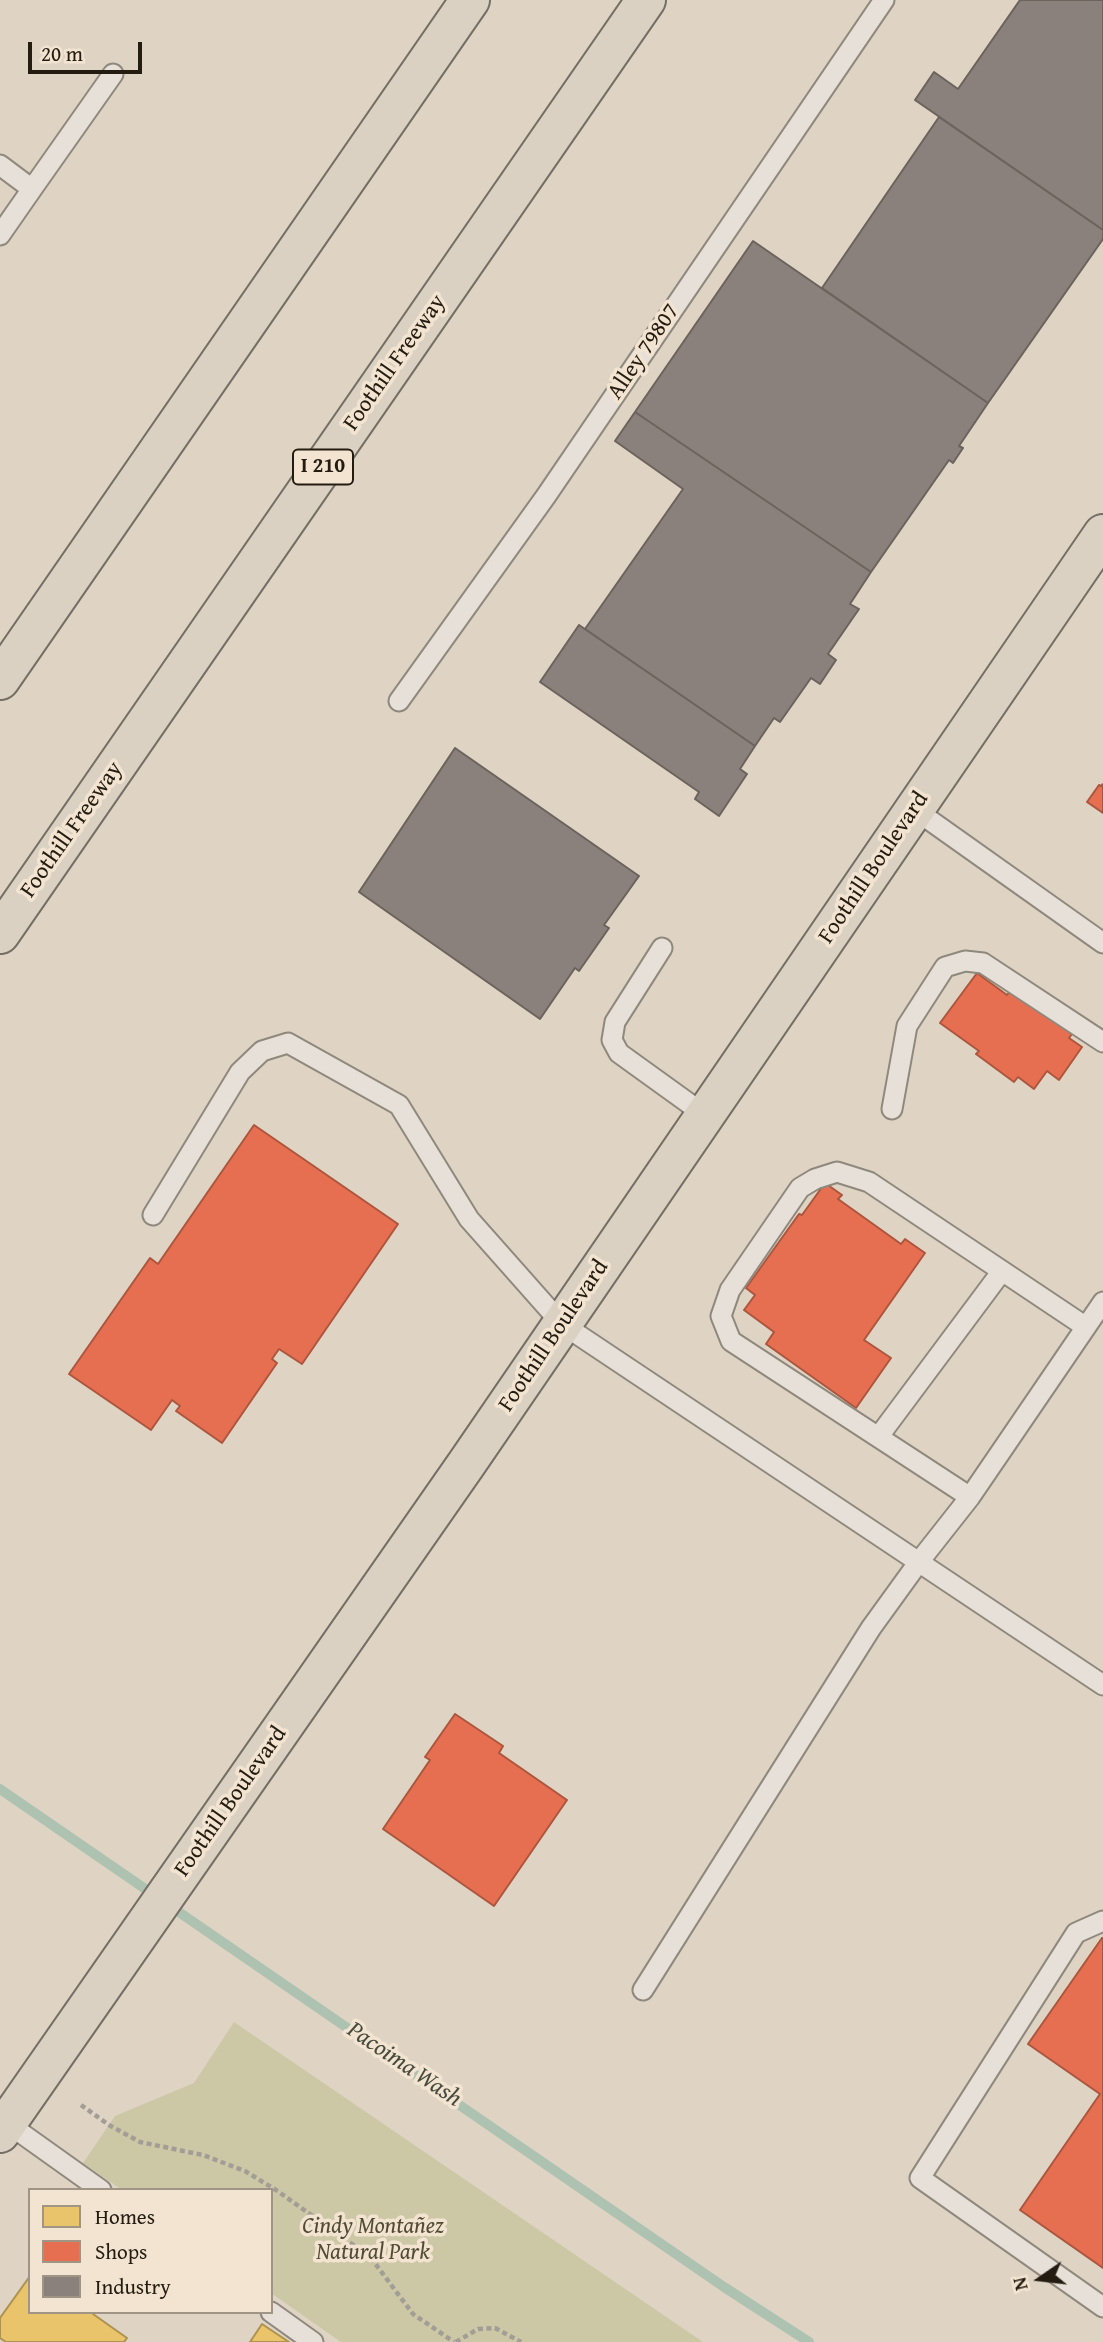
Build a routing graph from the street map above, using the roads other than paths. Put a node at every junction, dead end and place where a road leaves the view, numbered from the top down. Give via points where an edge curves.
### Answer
1 (470, 0) edge
2 (646, 0) edge
3 (884, 0) edge
4 (113, 74) dead end
5 (0, 165) edge
6 (32, 189) junction
7 (0, 235) edge
8 (1103, 534) edge
9 (0, 680) edge
10 (399, 701) dead end
11 (914, 809) junction
12 (0, 934) edge
13 (1103, 943) edge
14 (662, 947) dead end
15 (1103, 1042) edge
16 (892, 1109) dead end
17 (705, 1115) junction
18 (153, 1215) dead end
19 (1002, 1271) junction
20 (1103, 1302) edge
21 (562, 1324) junction
22 (1086, 1327) junction
23 (879, 1436) junction
24 (970, 1497) junction
25 (918, 1563) junction
26 (1103, 1685) edge
27 (1103, 1920) edge
28 (643, 1990) dead end
29 (4, 2128) edge
30 (98, 2188) edge
31 (1103, 2307) edge
32 (273, 2313) edge
33 (313, 2342) edge

1 - 9 main road
2 - 12 main road, Foothill Freeway / I 210
3 - 10 lane, Alley 79807 via 546,496
4 - 6 lane
5 - 6 lane
6 - 7 lane
8 - 11 main road, Foothill Boulevard
11 - 13 lane
11 - 17 main road, Foothill Boulevard
14 - 17 lane via 615,1022 612,1040 619,1052
15 - 16 lane via 983,963 965,961 945,967 907,1026
17 - 21 main road, Foothill Boulevard
18 - 21 lane via 240,1072 262,1051 288,1043 399,1105 469,1219
19 - 22 lane
19 - 23 lane
19 - 23 lane via 869,1182 837,1172 800,1188 730,1290 721,1316 731,1341
20 - 22 lane
21 - 25 lane
21 - 29 main road, Foothill Boulevard
22 - 24 lane
23 - 24 lane
24 - 25 lane
25 - 26 lane
25 - 28 lane via 871,1628
27 - 31 lane via 1076,1933 920,2178
29 - 30 lane
32 - 33 lane

